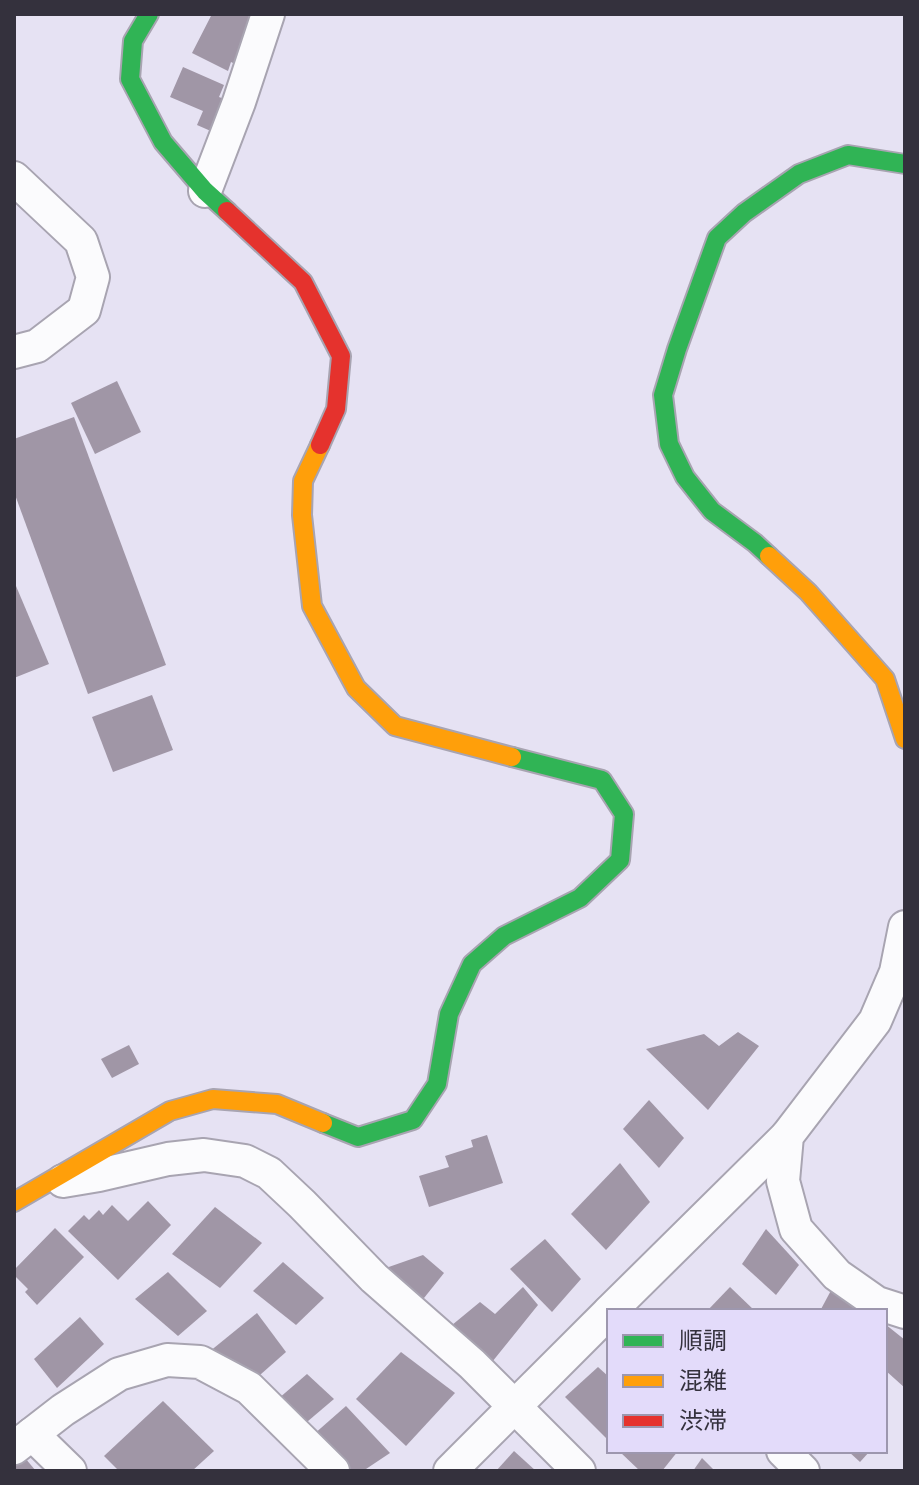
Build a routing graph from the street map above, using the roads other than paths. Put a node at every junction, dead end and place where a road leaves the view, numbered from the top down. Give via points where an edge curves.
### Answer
1 (149, 14) edge
2 (268, 14) edge
3 (905, 164) edge
4 (14, 178) edge
5 (205, 191) junction
6 (14, 352) edge
7 (905, 739) edge
8 (905, 927) edge
9 (787, 1136) junction
10 (44, 1183) junction
11 (14, 1202) edge
12 (622, 1307) edge
13 (905, 1312) edge
14 (607, 1321) edge
15 (515, 1407) junction
16 (23, 1441) edge
17 (785, 1453) edge
18 (70, 1471) edge
19 (333, 1471) edge
20 (450, 1471) edge
21 (579, 1471) edge
22 (803, 1471) edge

1 - 5 street via 133,41 130,79 163,142
2 - 5 street
3 - 7 street via 848,155 799,174 717,238 663,395 669,444 685,477 712,511 808,592 885,679
4 - 6 street via 81,241 93,277 84,310 37,346
5 - 10 street via 303,282 341,356 336,409 303,481 302,515 312,606 356,688 395,726 602,780 624,814 620,860 580,898 504,936 472,964 449,1014 437,1084 413,1120 358,1137 277,1104 213,1099 170,1111
8 - 9 street via 896,972 875,1021
9 - 12 street
9 - 13 street via 783,1181 796,1229 837,1275 877,1303
10 - 11 street
10 - 15 street via 204,1155 245,1161 280,1183
14 - 15 street
15 - 20 street
15 - 21 street
16 - 18 street
16 - 19 street via 119,1374 167,1360 200,1362 249,1388
17 - 22 street

